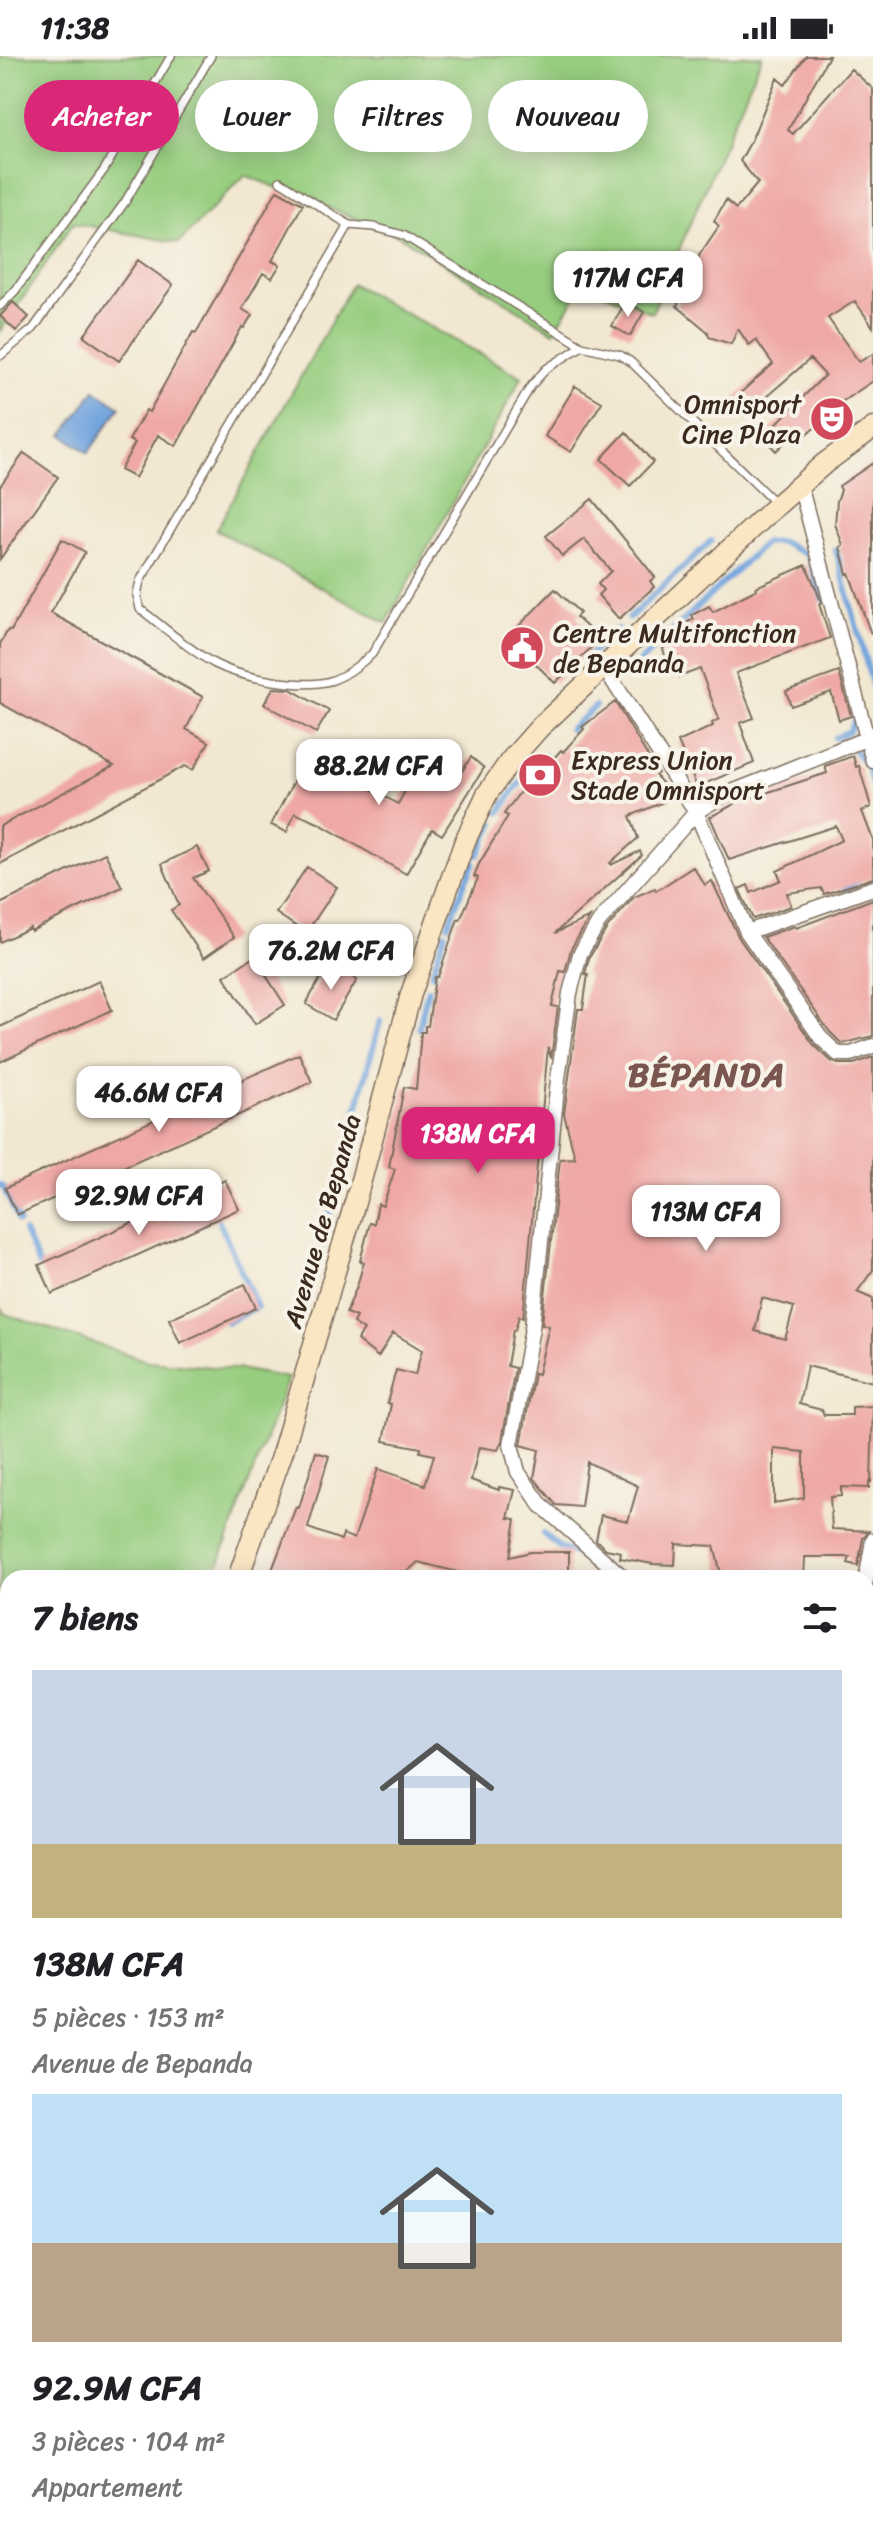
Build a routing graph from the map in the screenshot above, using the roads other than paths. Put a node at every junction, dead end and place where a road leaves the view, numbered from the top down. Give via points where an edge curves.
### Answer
1 (171, 56) edge
2 (211, 56) edge
3 (280, 181) dead end
4 (349, 225) junction
5 (0, 306) edge
6 (582, 346) junction
7 (0, 356) edge
8 (873, 428) edge
9 (800, 485) junction
10 (777, 505) junction
11 (604, 667) junction
12 (870, 737) edge
13 (873, 761) edge
14 (696, 812) junction
15 (873, 888) edge
16 (747, 932) junction
17 (873, 1046) edge
18 (873, 1540) edge
19 (241, 1570) edge
20 (615, 1570) edge
21 (868, 1570) edge

1 - 5 lane via 104,170
2 - 7 lane via 125,202 33,329
3 - 4 lane
4 - 6 lane via 403,235
4 - 6 lane via 140,581 140,609 213,663 233,672 302,683 330,681 355,669 372,654 531,386 546,369
6 - 10 lane via 631,362
8 - 9 main road, Avenue de Bepanda
9 - 10 main road, Avenue de Bepanda
9 - 12 street
10 - 11 main road, Avenue de Bepanda
11 - 14 street
11 - 19 main road, Avenue de Bepanda via 510,761 465,841 411,994 301,1392
12 - 13 street
12 - 14 street via 722,796
14 - 16 street
14 - 20 street via 599,922 580,954 558,1079 532,1328 511,1445 518,1472 541,1505
15 - 16 street
16 - 17 street via 828,1047 851,1054
18 - 21 street

